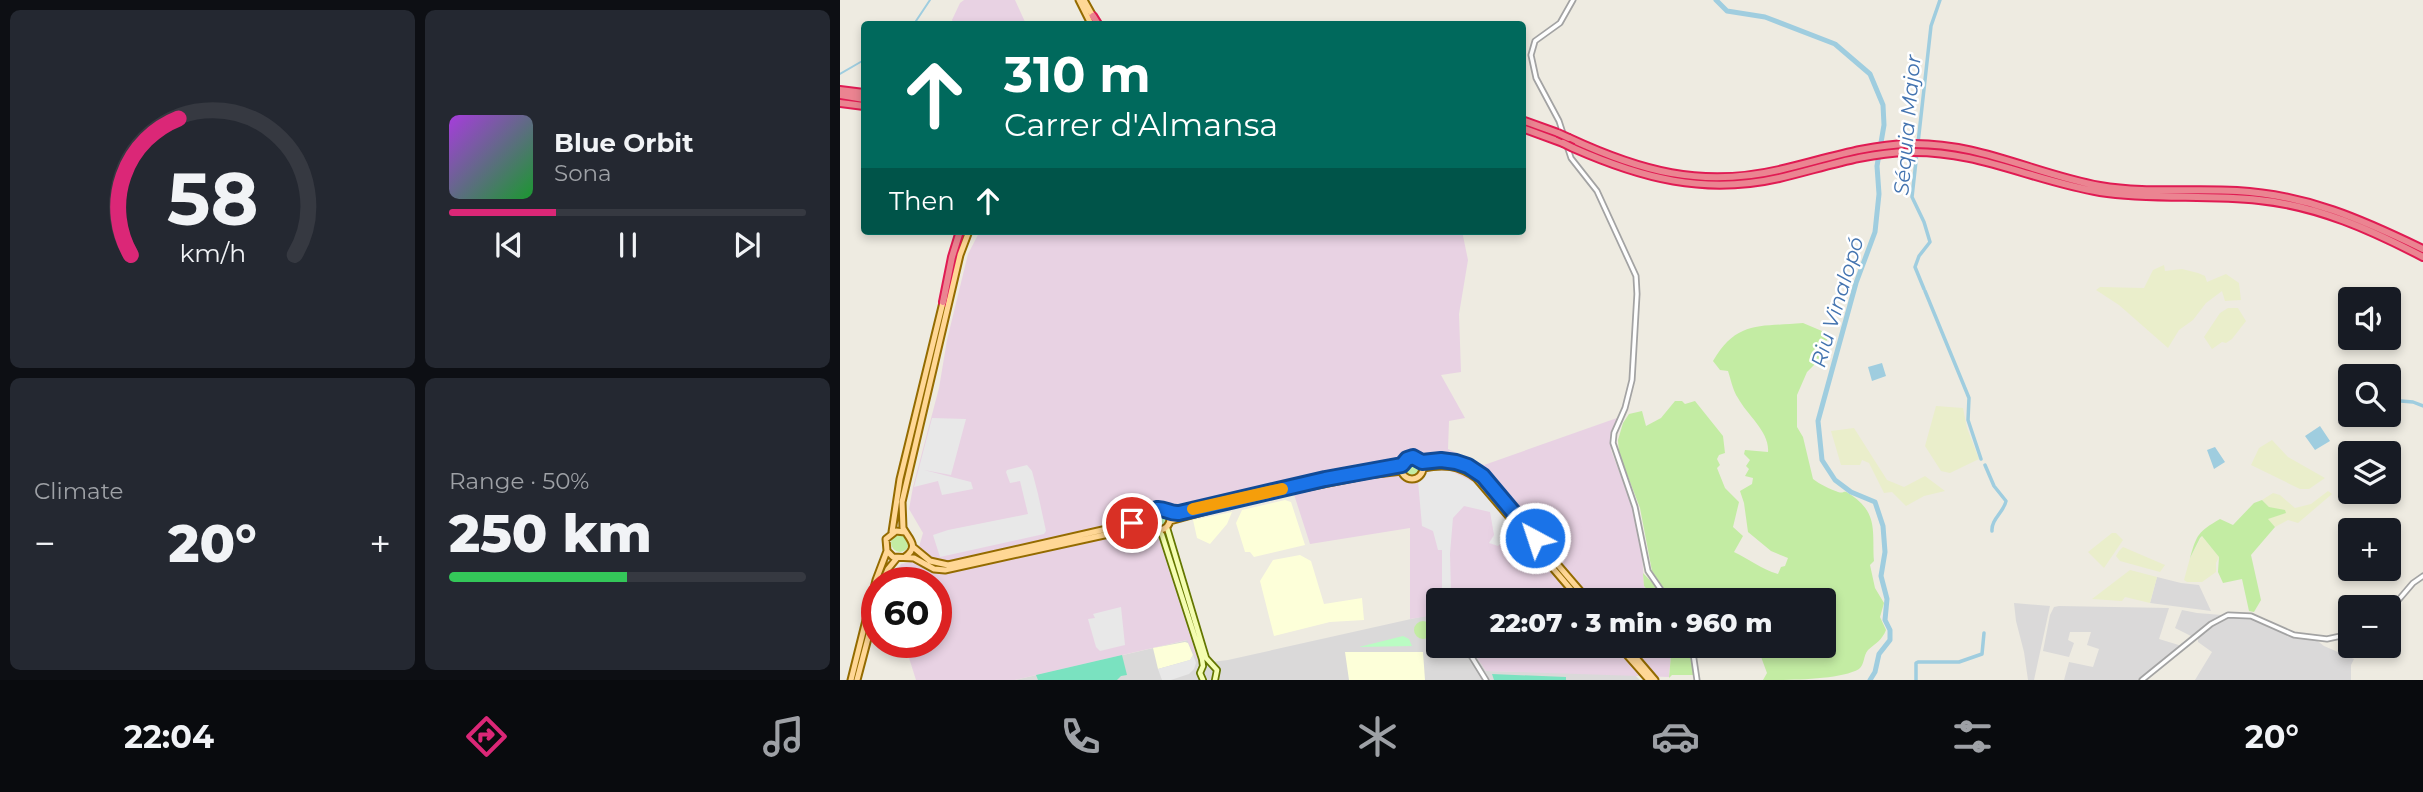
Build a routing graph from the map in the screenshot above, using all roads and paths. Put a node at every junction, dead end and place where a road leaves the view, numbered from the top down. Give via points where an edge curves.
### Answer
1 (1082, 0) edge
2 (1573, 0) edge
3 (1093, 16) joint
4 (1090, 21) edge
5 (1096, 21) edge
6 (840, 90) edge
7 (861, 93) edge
8 (840, 95) edge
9 (861, 98) edge
10 (840, 103) edge
11 (861, 106) edge
12 (1526, 121) edge
13 (1526, 130) edge
14 (1838, 158) junction
15 (960, 235) edge
16 (968, 235) edge
17 (2407, 245) junction
18 (2423, 249) edge
19 (2423, 257) edge
20 (943, 302) joint
21 (1422, 465) junction
22 (1402, 468) junction
23 (1168, 513) junction
24 (1149, 517) junction
25 (1170, 521) junction
26 (1150, 525) junction
27 (1167, 528) junction
28 (1158, 530) junction
29 (892, 532) junction
30 (905, 532) junction
31 (913, 547) junction
32 (887, 551) junction
33 (905, 557) junction
34 (897, 558) junction
35 (881, 567) edge
36 (890, 567) edge
37 (2423, 576) edge
38 (1570, 588) edge
39 (1578, 588) edge
40 (1660, 588) edge
41 (2401, 597) edge
42 (2338, 637) edge
43 (861, 649) edge
44 (861, 658) edge
45 (1472, 658) edge
46 (1630, 658) edge
47 (1637, 658) edge
48 (1694, 658) edge
49 (1211, 664) junction
50 (1203, 666) junction
51 (851, 680) edge
52 (857, 680) edge
53 (1203, 680) edge
54 (1215, 680) edge
55 (1486, 680) edge
56 (1649, 680) edge
57 (1656, 680) edge
58 (1698, 680) edge
59 (2142, 680) edge

1 - 3 main road
1 - 4 main road
2 - 40 street via 1560,23 1535,41 1531,55 1536,78 1559,121 1571,158 1597,191 1636,276 1632,380 1613,443 1635,507 1648,571
3 - 5 highway
6 - 7 highway
8 - 9 highway
10 - 11 highway
12 - 14 highway, bridge via 1636,166 1671,174 1760,174
13 - 14 highway, bridge via 1641,175 1704,185 1764,181
14 - 17 highway via 1922,148 2120,189 2240,191 2301,200 2346,214
15 - 20 highway
16 - 30 main road via 902,502
17 - 18 highway
17 - 19 highway
20 - 29 main road via 900,479
21 - 22 main road via 1411,457
21 - 22 main road via 1420,476 1413,478
21 - 38 main road via 1460,468 1476,478
21 - 39 main road via 1441,460 1478,472
22 - 23 main road via 1325,479
22 - 25 main road
23 - 24 main road via 1158,509
23 - 25 main road
24 - 26 main road
24 - 31 main road via 947,563 930,561
25 - 27 main road
26 - 28 main road
26 - 33 main road via 945,570
27 - 28 main road
27 - 49 main road
28 - 50 main road
29 - 30 main road
29 - 32 main road via 886,539
30 - 31 main road
31 - 33 main road
32 - 34 main road
32 - 35 main road
33 - 34 main road
34 - 36 main road
37 - 41 street
42 - 59 street via 2294,635 2251,616 2228,615
43 - 51 main road
44 - 52 main road
45 - 55 street
46 - 56 main road
47 - 57 main road
48 - 58 street
49 - 50 main road
49 - 54 main road via 1218,671
50 - 53 main road

